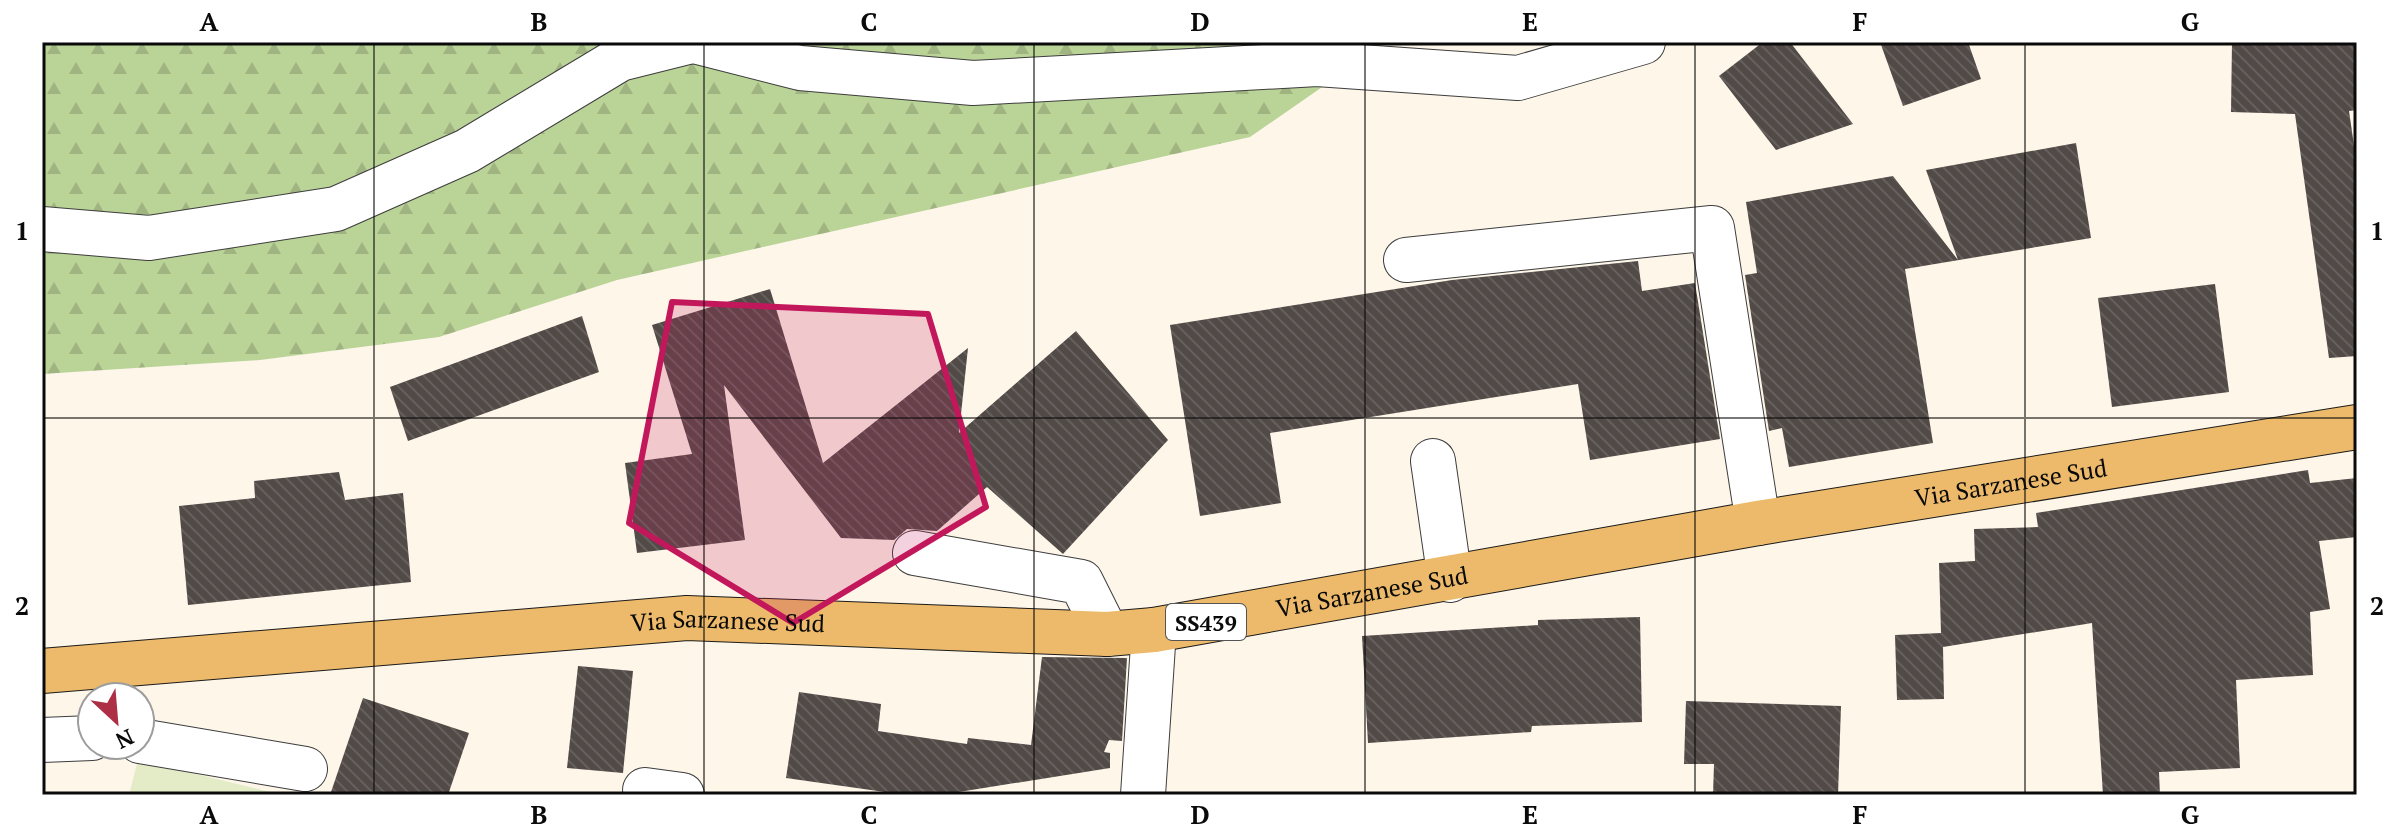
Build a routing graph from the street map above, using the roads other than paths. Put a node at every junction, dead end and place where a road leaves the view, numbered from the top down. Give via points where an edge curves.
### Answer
1 (688, 42) edge
2 (698, 42) edge
3 (1439, 42) edge
4 (1643, 42) edge
5 (1405, 68) junction
6 (42, 229) edge
7 (1406, 260) dead end
8 (2357, 427) edge
9 (1433, 461) dead end
10 (1758, 523) junction
11 (915, 553) dead end
12 (1450, 580) junction
13 (1154, 630) junction
14 (1107, 634) junction
15 (42, 671) edge
16 (76, 739) edge
17 (42, 740) edge
18 (156, 744) edge
19 (305, 769) dead end
20 (1143, 795) edge

1 - 6 street via 620,59 467,151 336,209 149,238
2 - 5 street via 800,68 973,83 1317,64
3 - 5 street
4 - 5 street via 1518,78
7 - 10 street via 1712,228
8 - 10 main road, Via Sarzanese Sud / SS439
9 - 12 street
10 - 12 main road, Via Sarzanese Sud / SS439
11 - 14 street via 1081,582
12 - 13 main road, Via Sarzanese Sud / SS439
13 - 14 main road, Via Sarzanese Sud / SS439
13 - 20 street
14 - 15 main road, Via Sarzanese Sud / SS439 via 687,618
16 - 17 street
18 - 19 street

